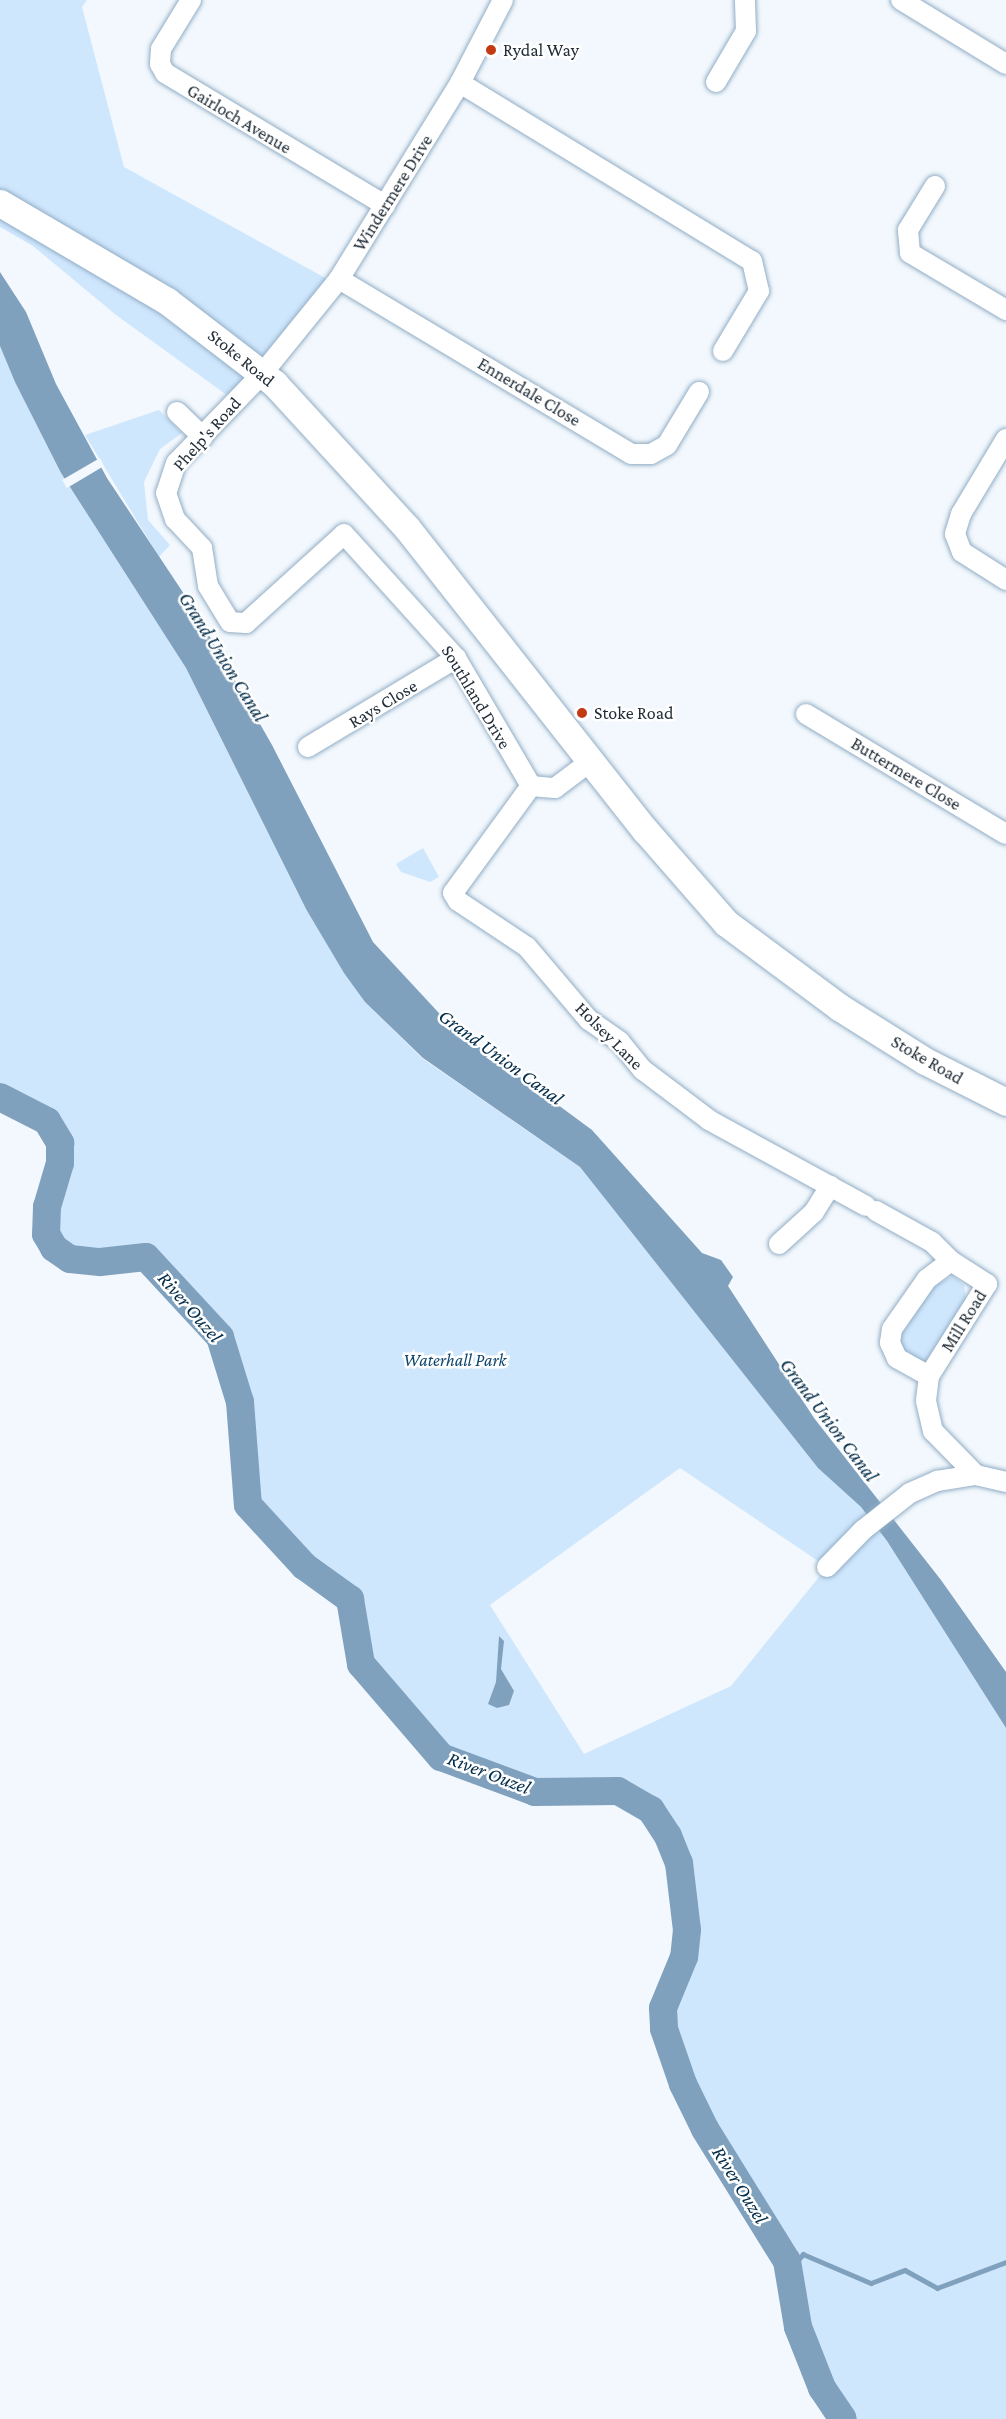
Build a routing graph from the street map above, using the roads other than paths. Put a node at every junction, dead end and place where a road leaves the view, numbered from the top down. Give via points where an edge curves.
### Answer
1 (191, 0) edge
2 (745, 0) edge
3 (901, 0) edge
4 (497, 2) edge
5 (1006, 64) edge
6 (460, 82) junction
7 (716, 82) dead end
8 (935, 186) dead end
9 (0, 203) edge
10 (385, 205) junction
11 (339, 279) junction
12 (1006, 310) edge
13 (723, 351) dead end
14 (263, 373) junction
15 (699, 392) dead end
16 (177, 412) dead end
17 (203, 437) junction
18 (1006, 439) edge
19 (344, 534) joint
20 (1006, 580) edge
21 (456, 658) junction
22 (806, 714) dead end
23 (308, 747) dead end
24 (591, 761) junction
25 (531, 786) junction
26 (1006, 834) edge
27 (1006, 1102) edge
28 (830, 1186) junction
29 (778, 1244) dead end
30 (951, 1261) junction
31 (929, 1376) junction
32 (976, 1475) junction
33 (1006, 1482) edge
34 (827, 1567) dead end

1 - 10 street, Gairloch Avenue via 161,49 165,73
2 - 7 street via 746,31
3 - 5 street
4 - 6 street, Windermere Drive
6 - 10 street, Windermere Drive
6 - 13 street via 752,261 759,291
8 - 12 street via 908,230 910,253
9 - 14 street, Stoke Road via 167,301
10 - 11 street, Windermere Drive
11 - 14 street, Windermere Drive
11 - 15 street, Ennerdale Close via 631,454 651,454 667,445
14 - 17 street, Phelp's Road
14 - 24 street, Stoke Road via 379,495
16 - 17 street
17 - 19 street, Phelp's Road via 176,463 166,494 175,519 202,548 208,586 230,622 246,623
18 - 20 street via 961,514 955,534 962,552
19 - 21 street, Southland Drive
21 - 23 street, Rays Close
21 - 25 street, Southland Drive
22 - 26 street, Buttermere Close
24 - 25 street via 555,788
24 - 27 street, Stoke Road via 692,887 734,930 847,1013
25 - 28 street, Holsey Lane via 453,893 458,901 527,947 589,1020 620,1042 643,1070 709,1120
28 - 29 street via 814,1212
28 - 30 street, Holsey Lane via 932,1242
30 - 31 street, Mill Road via 987,1284
30 - 31 street via 927,1279 892,1329 890,1343 897,1358
31 - 32 street, Mill Road via 926,1401 933,1431
32 - 33 street
32 - 34 street via 937,1481 891,1507

